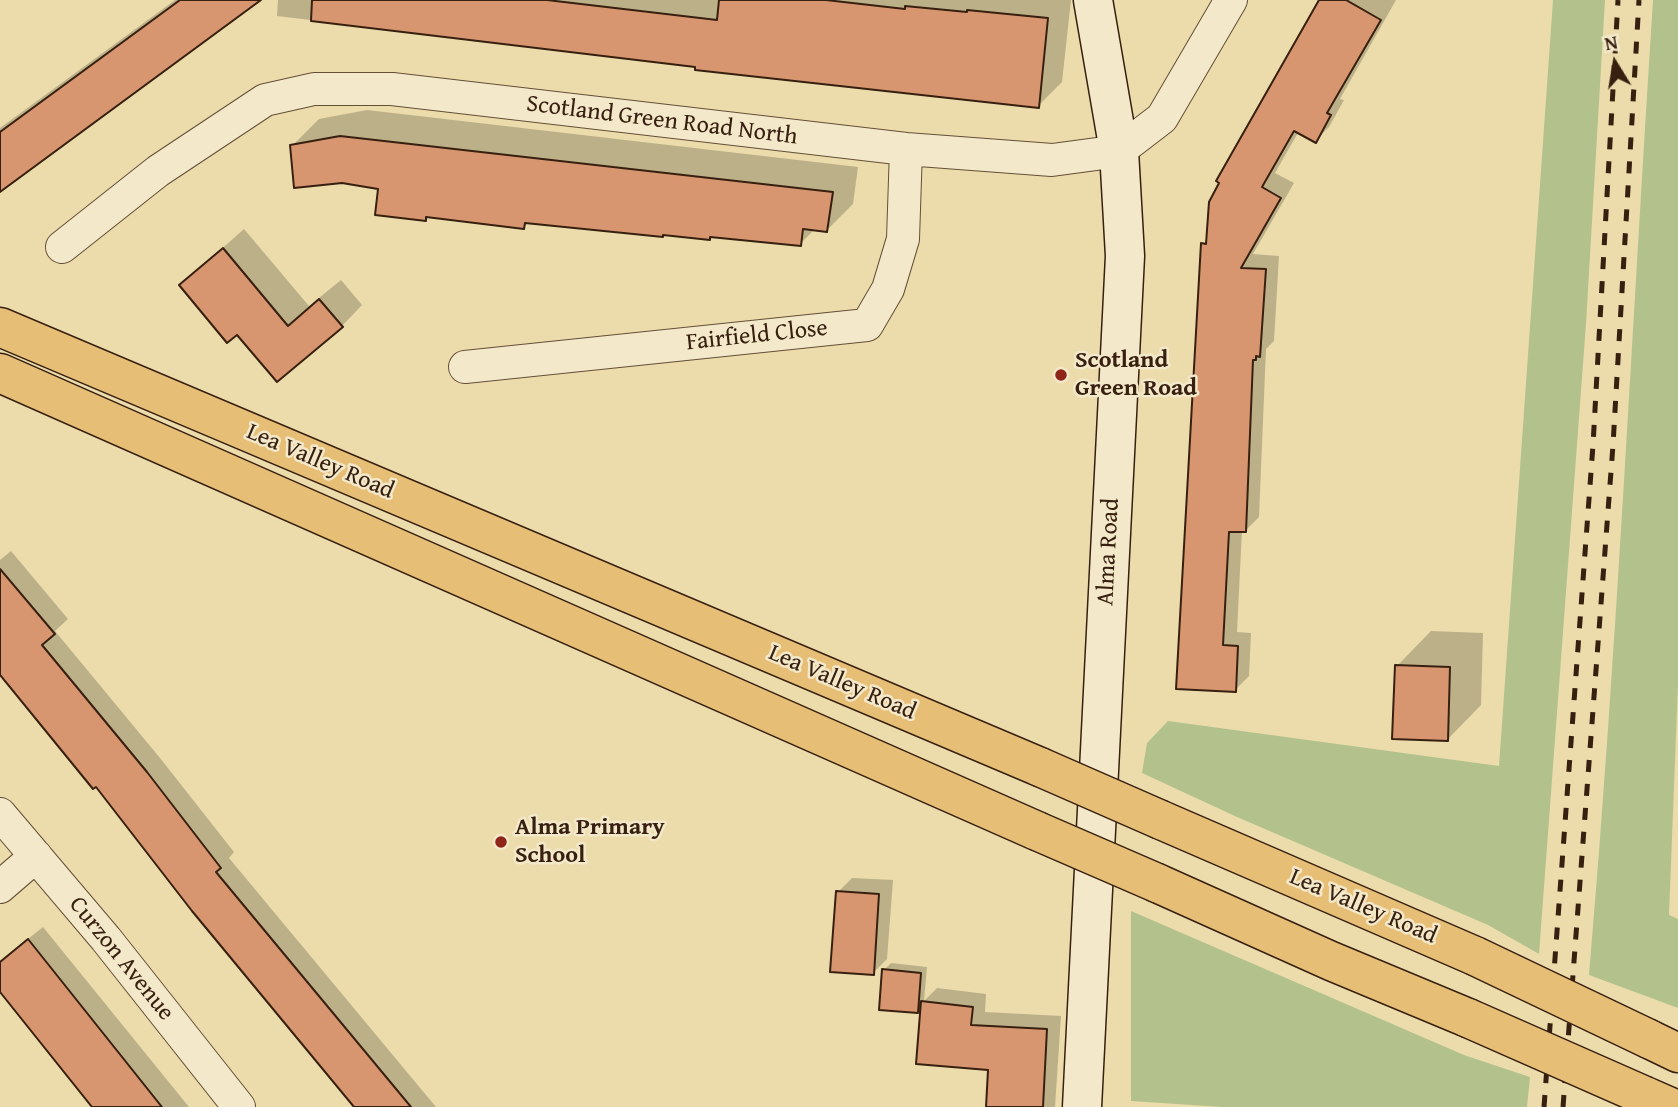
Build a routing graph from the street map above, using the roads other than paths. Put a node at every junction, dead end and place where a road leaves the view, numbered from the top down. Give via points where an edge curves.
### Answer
1 (1093, 0) edge
2 (1231, 0) edge
3 (906, 149) junction
4 (1119, 151) junction
5 (62, 247) dead end
6 (0, 327) edge
7 (465, 367) dead end
8 (0, 373) edge
9 (0, 814) edge
10 (36, 856) junction
11 (0, 887) edge
12 (1664, 1046) edge
13 (1657, 1101) edge
14 (239, 1107) edge
15 (1082, 1107) edge

1 - 4 street, Alma Road
2 - 4 street, Scotland Green Road North via 1162,118
3 - 4 street, Scotland Green Road North via 1052,160
3 - 5 street, Scotland Green Road North via 392,89 314,89 265,100 158,171
3 - 7 street, Fairfield Close via 903,239 888,289 867,325
4 - 15 street, Alma Road via 1125,256
6 - 12 main road, Lea Valley Road, bridge via 1040,767 1475,956
8 - 13 main road, Lea Valley Road, bridge
9 - 10 street, Curzon Avenue
10 - 11 street
10 - 14 street, Curzon Avenue

